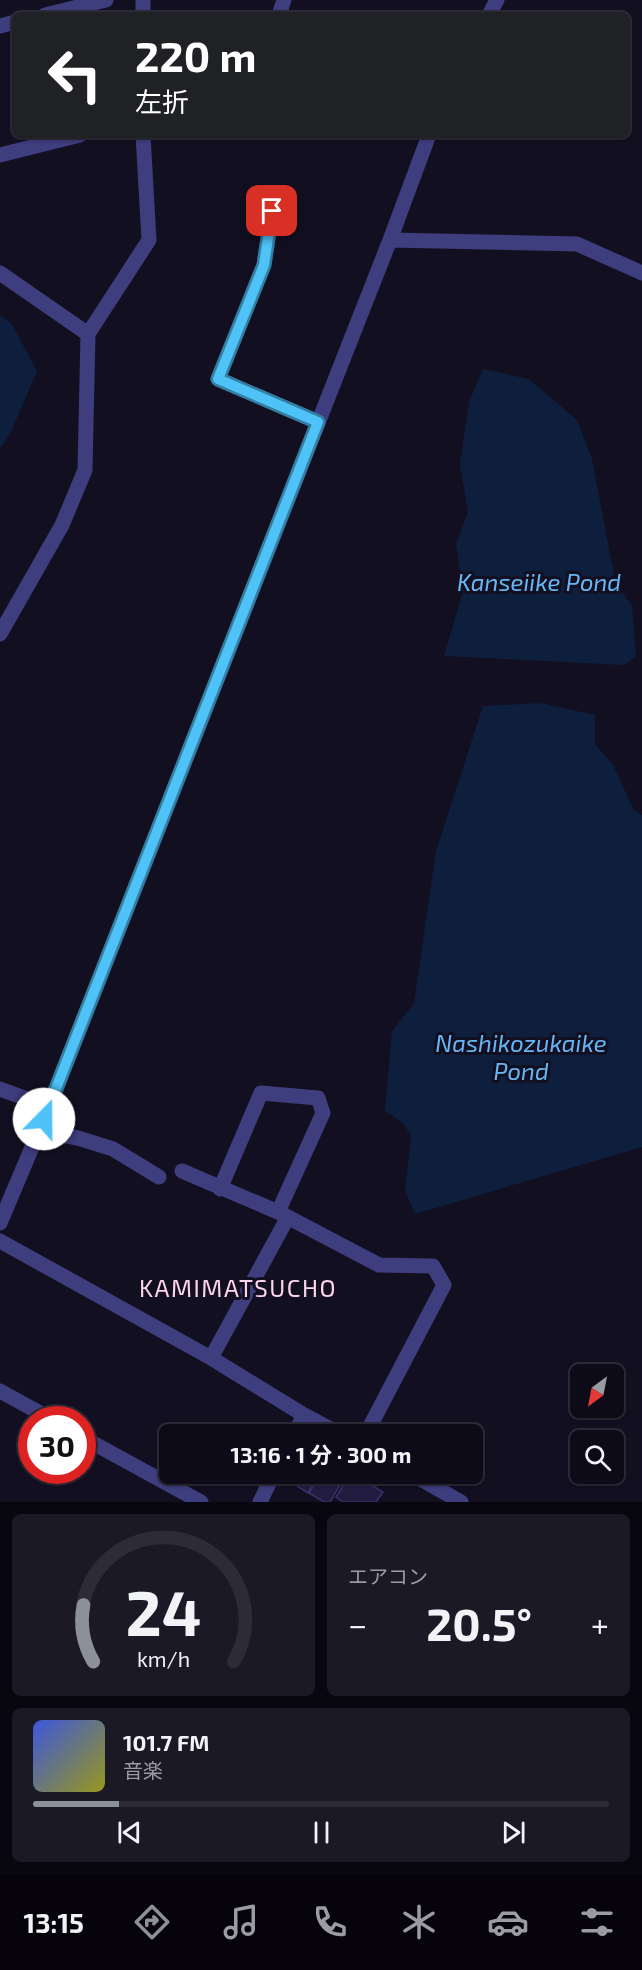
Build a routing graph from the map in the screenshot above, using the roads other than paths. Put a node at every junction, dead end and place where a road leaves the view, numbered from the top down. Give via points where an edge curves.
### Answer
1 (106, 0) edge
2 (57, 12) edge
3 (67, 138) edge
4 (143, 138) edge
5 (428, 138) edge
6 (0, 154) edge
7 (272, 211) dead end
8 (390, 240) junction
9 (0, 273) edge
10 (642, 273) edge
11 (88, 334) junction
12 (318, 422) junction
13 (0, 634) edge
14 (0, 1089) edge
15 (49, 1107) junction
16 (39, 1131) junction
17 (182, 1171) dead end
18 (159, 1177) dead end
19 (220, 1189) junction
20 (283, 1215) junction
21 (0, 1223) edge
22 (0, 1241) edge
23 (211, 1358) junction
24 (0, 1391) edge
25 (27, 1406) edge
26 (304, 1415) junction
27 (299, 1424) edge
28 (321, 1424) edge
29 (371, 1424) edge
30 (96, 1445) edge
31 (269, 1484) edge
32 (429, 1484) edge
33 (201, 1502) edge
34 (260, 1502) edge
35 (461, 1502) edge

1 - 2 street
3 - 6 street
4 - 11 street via 149,240
5 - 8 street
7 - 12 street via 264,265 218,379
8 - 10 street via 577,244
8 - 12 street
9 - 11 street
11 - 13 street via 85,470 62,525
12 - 15 street
14 - 15 street
15 - 16 street
16 - 18 street via 113,1149
16 - 21 street
17 - 19 street
19 - 20 street
19 - 20 street via 261,1093 318,1098 324,1113
20 - 23 street
20 - 29 street via 379,1265 434,1266 444,1285
22 - 23 street
23 - 26 street
24 - 25 street
26 - 27 street
26 - 28 street
30 - 33 street
31 - 34 street
32 - 35 street

